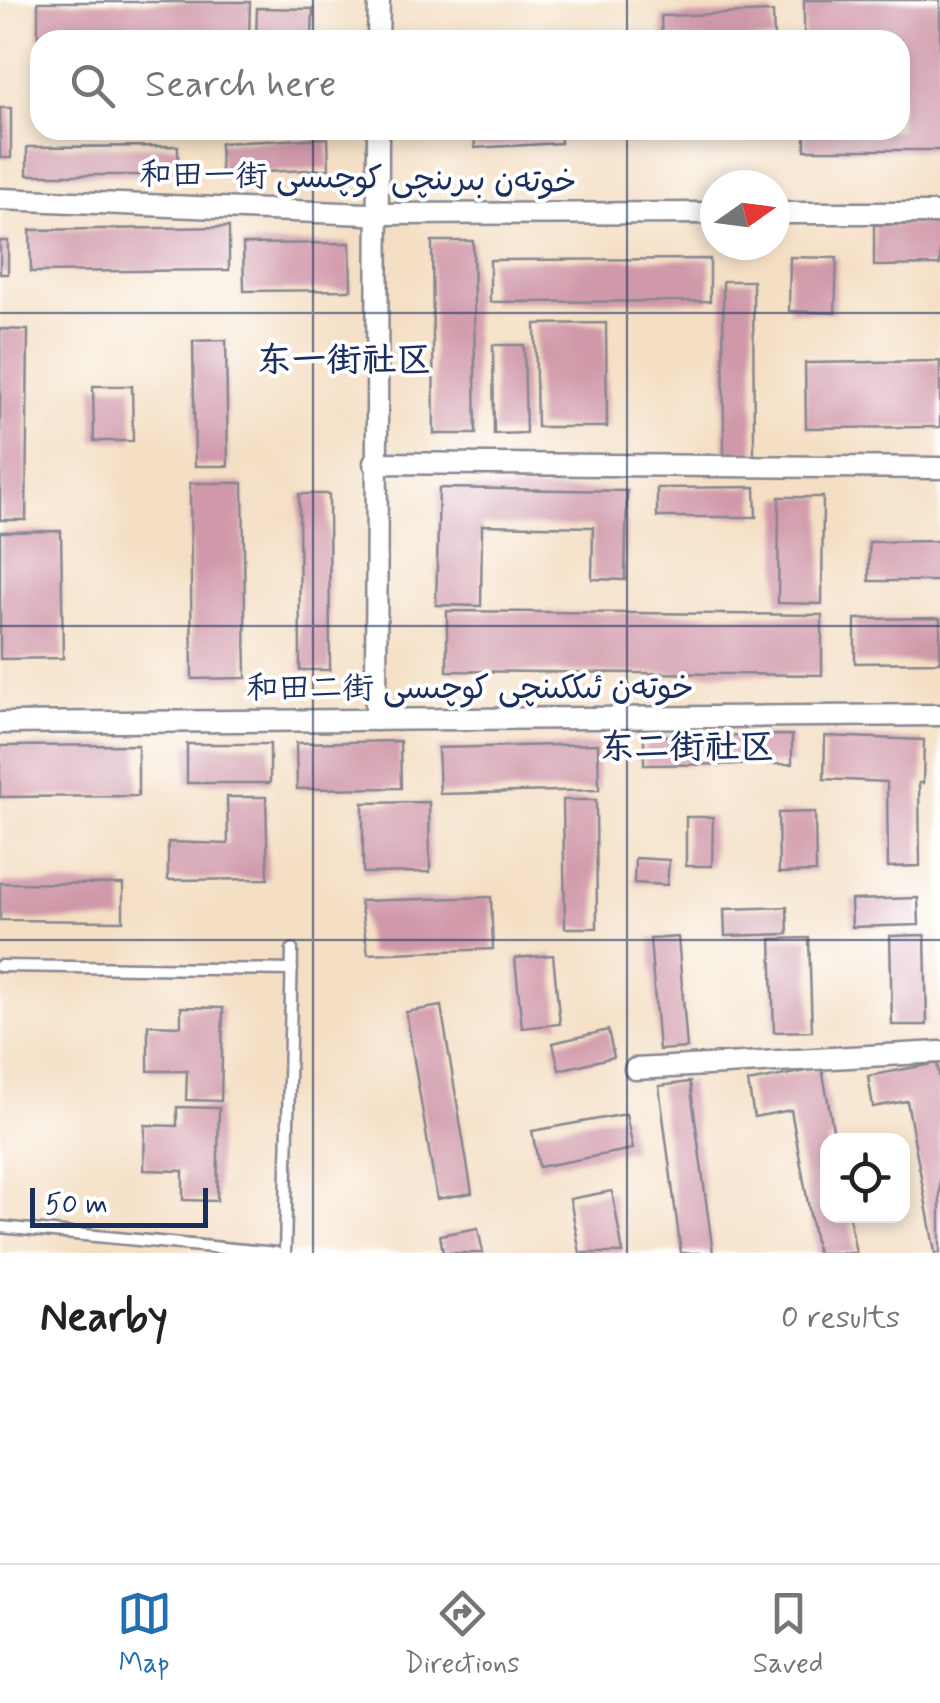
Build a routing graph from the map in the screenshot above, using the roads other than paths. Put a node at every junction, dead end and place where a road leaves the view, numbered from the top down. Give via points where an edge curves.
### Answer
1 (379, 0) edge
2 (378, 30) edge
3 (378, 140) edge
4 (0, 199) edge
5 (700, 213) edge
6 (790, 213) edge
7 (940, 213) edge
8 (377, 214) junction
9 (374, 462) junction
10 (940, 468) edge
11 (940, 715) edge
12 (376, 720) junction
13 (0, 723) edge
14 (292, 950) dead end
15 (0, 966) edge
16 (292, 970) junction
17 (940, 1052) edge
18 (636, 1068) dead end
19 (0, 1227) edge
20 (276, 1253) edge
21 (285, 1253) edge

1 - 2 street
3 - 8 street
4 - 8 street, 和田一街 خوتەن بىرىنچى كوچىسى
5 - 8 street, 和田一街 خوتەن بىرىنچى كوچىسى
6 - 7 street
8 - 9 street
9 - 10 street
9 - 12 street
11 - 12 street, 和田二街 خوتەن ئىككىنچى كوچىسى
12 - 13 street, 和田二街 خوتەن ئىككىنچى كوچىسى
14 - 16 lane
15 - 16 lane
16 - 21 lane
17 - 18 street
19 - 20 lane

